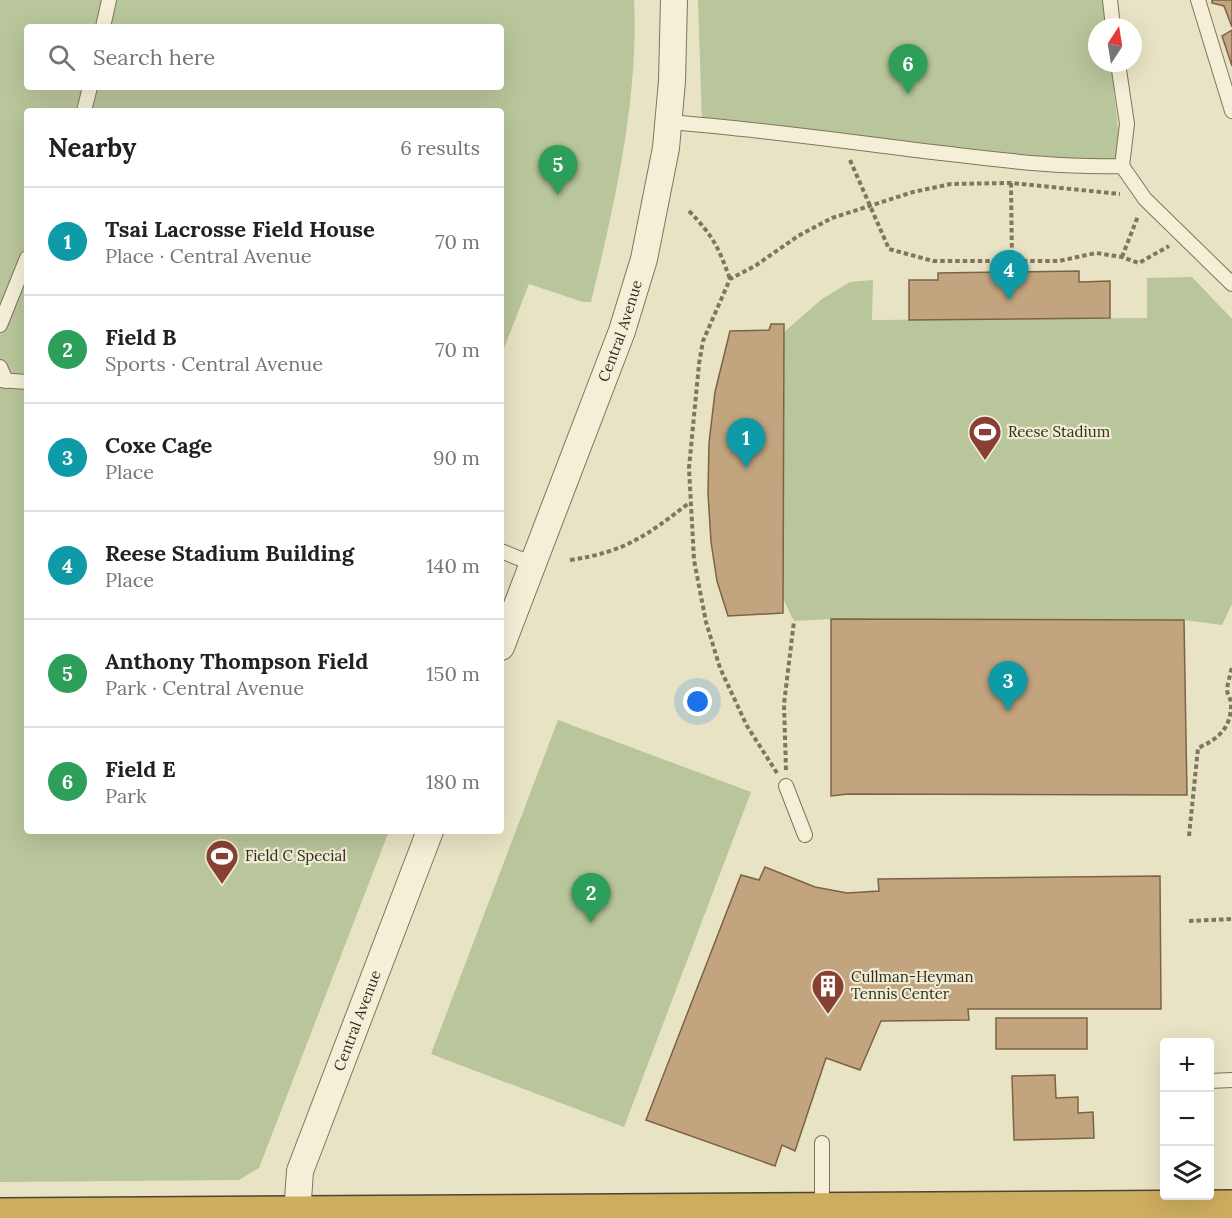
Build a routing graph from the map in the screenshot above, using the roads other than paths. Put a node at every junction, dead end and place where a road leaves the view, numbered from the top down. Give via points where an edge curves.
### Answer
1 (109, 0) edge
2 (674, 0) edge
3 (1110, 0) edge
4 (1198, 0) edge
5 (1112, 18) edge
6 (104, 24) edge
7 (1119, 72) edge
8 (89, 90) edge
9 (85, 108) edge
10 (1232, 111) edge
11 (669, 122) junction
12 (1122, 166) junction
13 (24, 265) edge
14 (1232, 284) edge
15 (0, 325) edge
16 (0, 367) edge
17 (24, 381) edge
18 (2, 382) edge
19 (504, 552) edge
20 (533, 564) junction
21 (504, 638) edge
22 (786, 786) road end
23 (429, 834) edge
24 (805, 835) dead end
25 (1232, 1080) edge
26 (1214, 1081) edge
27 (822, 1143) dead end
28 (1232, 1207) edge
29 (822, 1210) junction
30 (297, 1214) junction
31 (0, 1215) edge
32 (710, 1215) edge

1 - 6 lane
2 - 11 street, Central Avenue
3 - 5 lane
4 - 10 lane
7 - 12 lane via 1127,124
8 - 9 lane
11 - 12 lane via 1024,163
11 - 20 street, Central Avenue via 644,259 622,331
12 - 14 lane via 1144,199
13 - 15 lane
16 - 18 lane
17 - 18 lane
19 - 20 lane
20 - 21 street, Central Avenue
22 - 24 lane
23 - 30 street, Central Avenue via 300,1171
25 - 26 lane
27 - 29 lane
28 - 29 highway
29 - 32 highway
30 - 31 highway
30 - 32 highway

